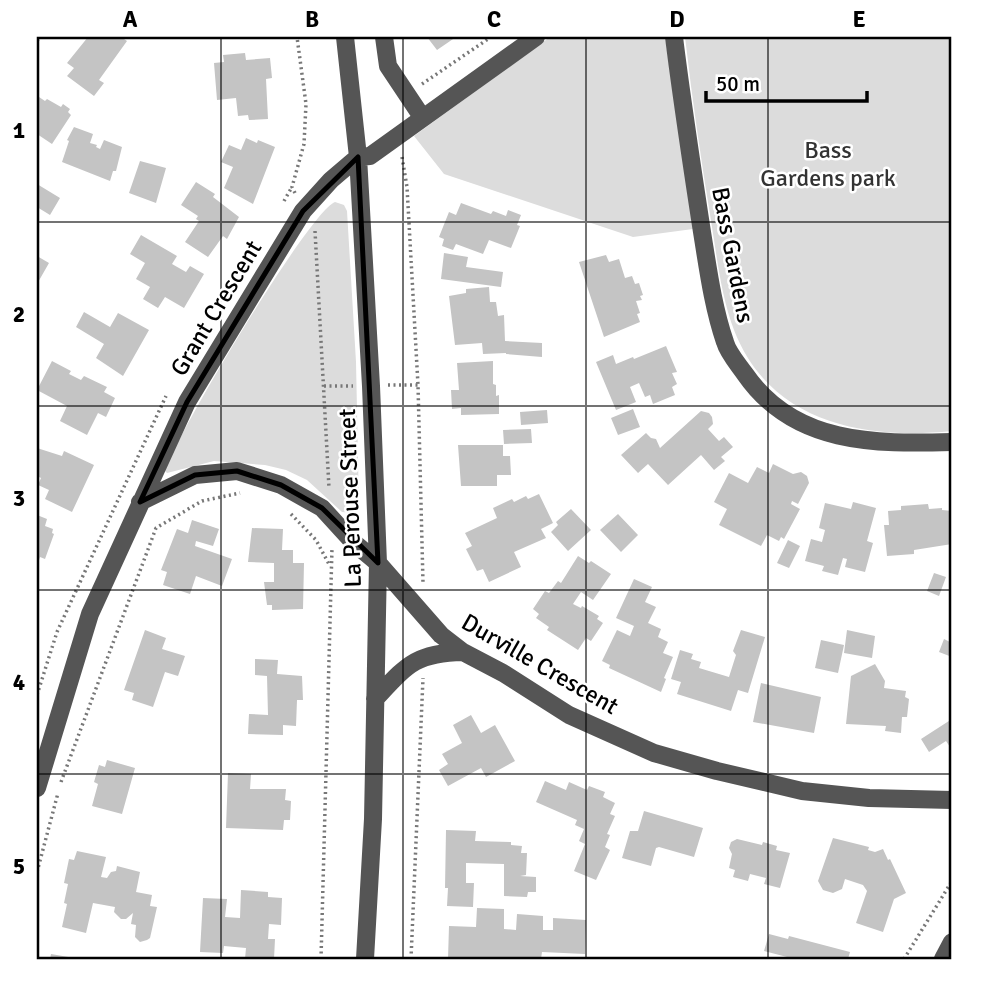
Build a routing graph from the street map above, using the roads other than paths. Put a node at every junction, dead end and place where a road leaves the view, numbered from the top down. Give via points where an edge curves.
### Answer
1 (345, 37) edge
2 (384, 37) edge
3 (536, 37) edge
4 (674, 37) edge
5 (422, 117) junction
6 (358, 157) junction
7 (952, 442) edge
8 (140, 502) junction
9 (378, 563) junction
10 (463, 652) junction
11 (375, 699) junction
12 (37, 788) edge
13 (952, 800) edge
14 (952, 942) edge
15 (365, 959) edge
16 (943, 959) edge

1 - 6 street, La Perouse Street
2 - 5 street via 388,66
3 - 5 street
4 - 7 street, Bass Gardens via 709,272 725,345 740,367 765,398 788,416 835,436 876,442
5 - 6 street via 370,156
6 - 8 street, Grant Crescent via 303,211 187,402
6 - 9 street, La Perouse Street
8 - 9 street via 195,475 237,471 281,485 322,508
8 - 12 street, Grant Crescent via 90,614
9 - 10 street, Durville Crescent
9 - 11 street, La Perouse Street
10 - 11 street via 424,656 412,662
10 - 13 street, Durville Crescent via 569,715 653,753 802,790 869,798
11 - 15 street, La Perouse Street
14 - 16 street

